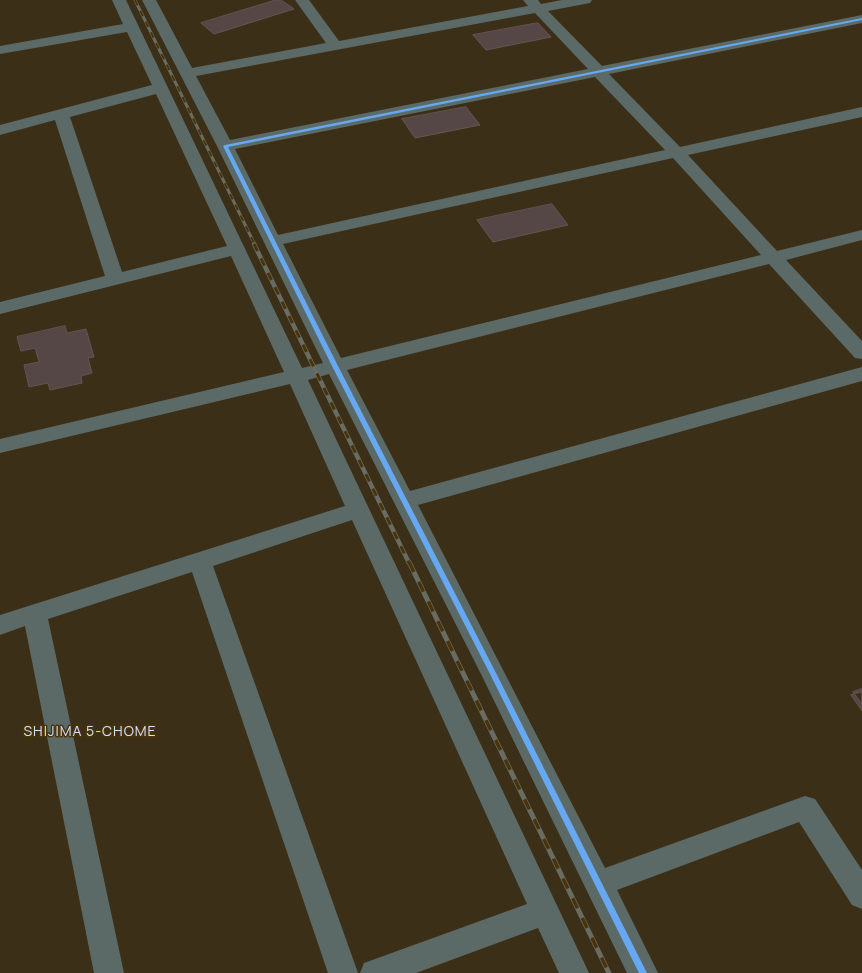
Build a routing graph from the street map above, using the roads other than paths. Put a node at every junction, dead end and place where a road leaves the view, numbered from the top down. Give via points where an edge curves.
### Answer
1 (118, 0) edge
2 (149, 0) edge
3 (302, 0) edge
4 (585, 0) edge
5 (534, 4) edge
6 (862, 19) edge
7 (132, 27) junction
8 (335, 46) junction
9 (0, 50) edge
10 (187, 72) junction
11 (600, 72) junction
12 (160, 88) junction
13 (862, 112) edge
14 (61, 114) junction
15 (0, 130) edge
16 (224, 146) junction
17 (676, 152) junction
18 (862, 235) edge
19 (273, 241) junction
20 (237, 250) junction
21 (774, 258) junction
22 (115, 280) junction
23 (0, 308) edge
24 (862, 353) edge
25 (335, 366) junction
26 (862, 374) edge
27 (296, 376) junction
28 (0, 446) edge
29 (404, 501) junction
30 (358, 510) junction
31 (200, 562) junction
32 (35, 614) junction
33 (0, 625) edge
34 (597, 884) junction
35 (862, 895) edge
36 (545, 912) junction
37 (109, 973) edge
38 (343, 973) edge
39 (375, 973) edge
40 (574, 973) edge
41 (643, 973) edge

1 - 7 street
2 - 10 street
3 - 8 street
4 - 5 street
5 - 8 street
5 - 11 street
6 - 11 street
7 - 9 street
7 - 12 street
8 - 10 street
10 - 16 street
11 - 16 street
11 - 17 street
12 - 14 street
12 - 20 street
13 - 17 street
14 - 15 street
14 - 22 street
16 - 19 street
17 - 19 street
17 - 21 street
18 - 21 street
19 - 25 street
20 - 22 street
20 - 27 street
21 - 24 street
21 - 25 street
22 - 23 street
25 - 27 street
25 - 29 street
26 - 29 street
27 - 28 street
27 - 30 street
29 - 34 street via 493,673
30 - 31 street
30 - 36 street
31 - 32 street
31 - 38 street
32 - 33 street
32 - 37 street
34 - 35 street via 805,808
34 - 41 street
36 - 39 street
36 - 40 street

